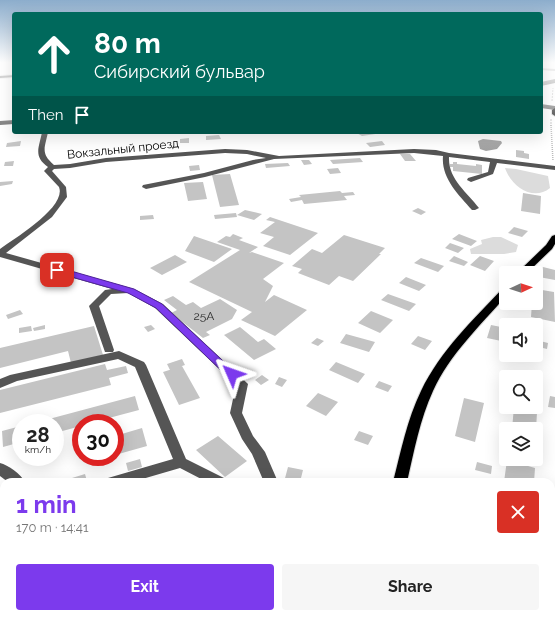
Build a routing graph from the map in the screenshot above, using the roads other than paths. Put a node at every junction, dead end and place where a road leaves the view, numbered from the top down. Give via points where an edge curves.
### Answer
1 (543, 106) edge
2 (543, 109) edge
3 (555, 109) edge
4 (555, 114) edge
5 (12, 122) edge
6 (0, 123) edge
7 (45, 134) edge
8 (446, 154) junction
9 (278, 158) junction
10 (494, 161) junction
11 (52, 167) junction
12 (555, 168) edge
13 (471, 180) dead end
14 (146, 187) dead end
15 (475, 208) dead end
16 (555, 238) edge
17 (0, 253) edge
18 (529, 266) edge
19 (128, 290) junction
20 (499, 298) edge
21 (110, 350) dead end
22 (0, 384) edge
23 (182, 462) junction
24 (0, 468) edge
25 (13, 478) edge
26 (127, 478) edge
27 (212, 478) edge
28 (268, 478) edge
29 (401, 478) edge

1 - 3 street
2 - 3 street
3 - 4 main road
5 - 6 street
7 - 11 street via 42,155
8 - 9 street, Вокзальный проезд via 414,151
8 - 10 street, Вокзальный проезд
8 - 15 street via 448,172
9 - 11 street, Вокзальный проезд via 225,151
9 - 14 street via 255,161 205,175
10 - 12 street, Вокзальный проезд
10 - 13 street via 492,173
11 - 17 street via 48,171 60,182 64,191 62,200 47,218
16 - 18 main road
17 - 19 street
19 - 21 street via 108,292 94,306
19 - 28 street via 159,306 242,384 236,413 248,439 258,452
20 - 29 main road via 457,346 428,390 416,422
22 - 23 street via 14,378 119,355 140,365
23 - 26 street
23 - 27 street
24 - 25 street

